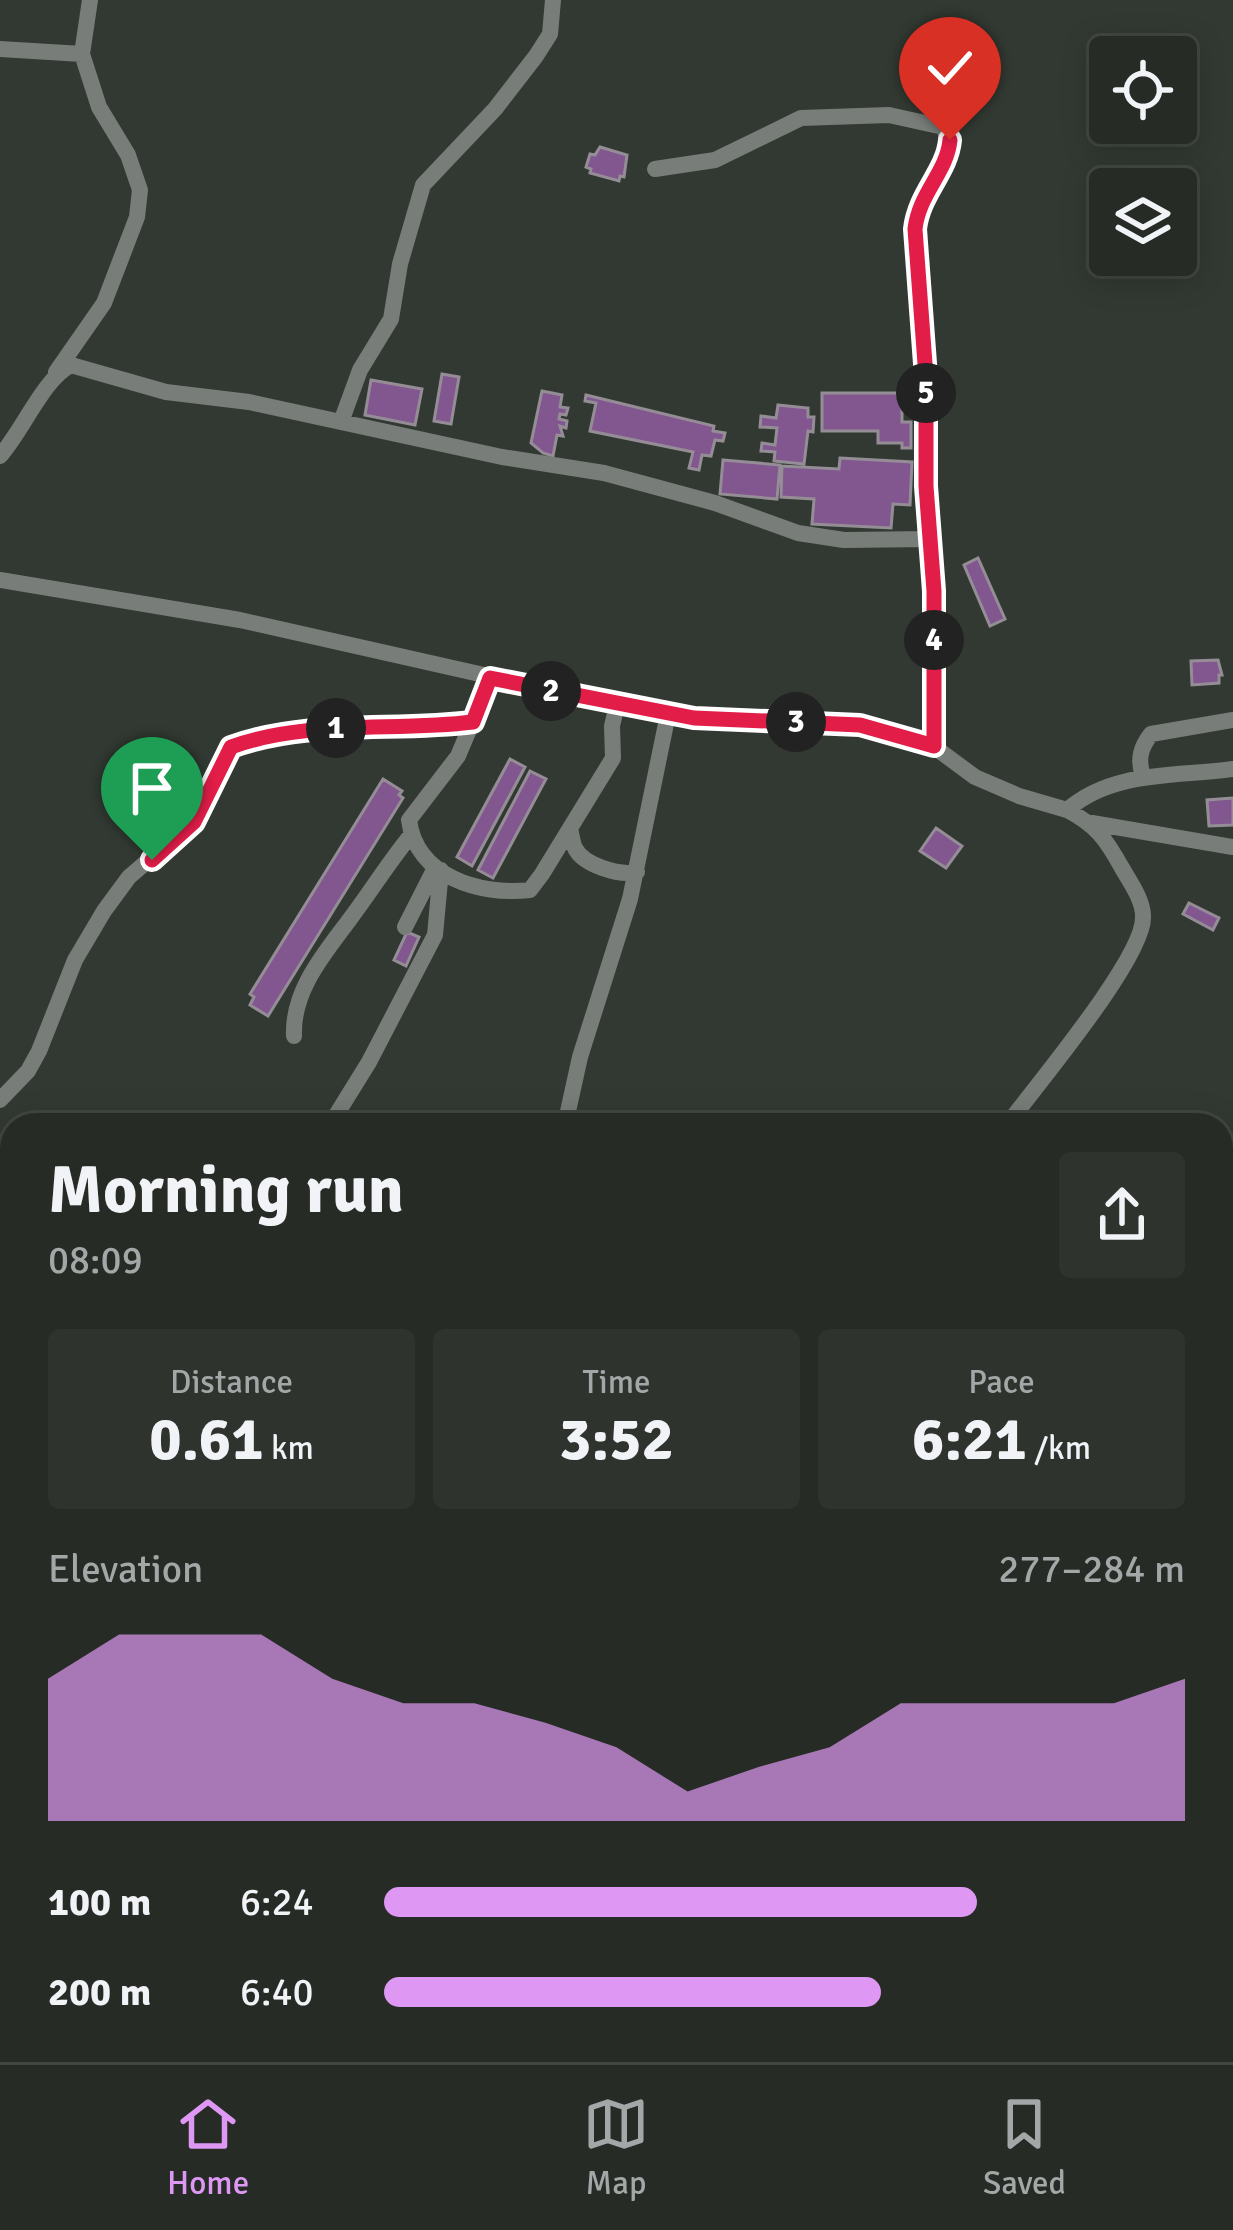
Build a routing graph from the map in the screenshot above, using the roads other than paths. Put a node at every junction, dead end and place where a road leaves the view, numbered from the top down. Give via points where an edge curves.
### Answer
1 (90, 0) edge
2 (553, 0) edge
3 (0, 49) edge
4 (82, 54) junction
5 (655, 169) dead end
6 (66, 363) junction
7 (341, 422) junction
8 (0, 456) edge
9 (929, 539) junction
10 (0, 580) edge
11 (490, 678) junction
12 (617, 705) junction
13 (668, 714) junction
14 (1233, 720) edge
15 (473, 722) junction
16 (934, 746) junction
17 (1233, 770) edge
18 (1143, 776) junction
19 (1066, 810) junction
20 (1092, 823) junction
21 (570, 829) junction
22 (411, 835) junction
23 (1233, 848) edge
24 (438, 868) junction
25 (637, 872) junction
26 (405, 927) dead end
27 (294, 1036) dead end
28 (0, 1100) edge
29 (337, 1113) edge
30 (568, 1113) edge
31 (1016, 1113) edge

1 - 4 street
2 - 7 street via 550,34 536,56 423,185 391,319
3 - 4 street
4 - 6 street via 140,190 104,303
5 - 9 street via 715,160 801,118 889,115 943,127 948,156 917,208 915,229
6 - 7 street via 166,392
6 - 8 street
7 - 9 street via 604,473 798,533
9 - 16 street
10 - 11 street via 240,620
11 - 12 street
11 - 15 street
12 - 13 street
12 - 21 street via 614,758
13 - 16 street via 860,725
13 - 25 street
14 - 18 street via 1151,734 1139,764
15 - 22 street via 458,756 409,820
15 - 28 street via 325,729 231,747 194,822 104,911 28,1071
16 - 19 street via 975,778
17 - 18 street
18 - 19 street
19 - 20 street
20 - 23 street
20 - 31 street via 1135,891 1144,917 1138,942
21 - 24 street via 530,890 480,888
21 - 25 street via 586,859
22 - 24 street
22 - 27 street via 324,951
24 - 26 street
24 - 29 street via 435,935
25 - 30 street

